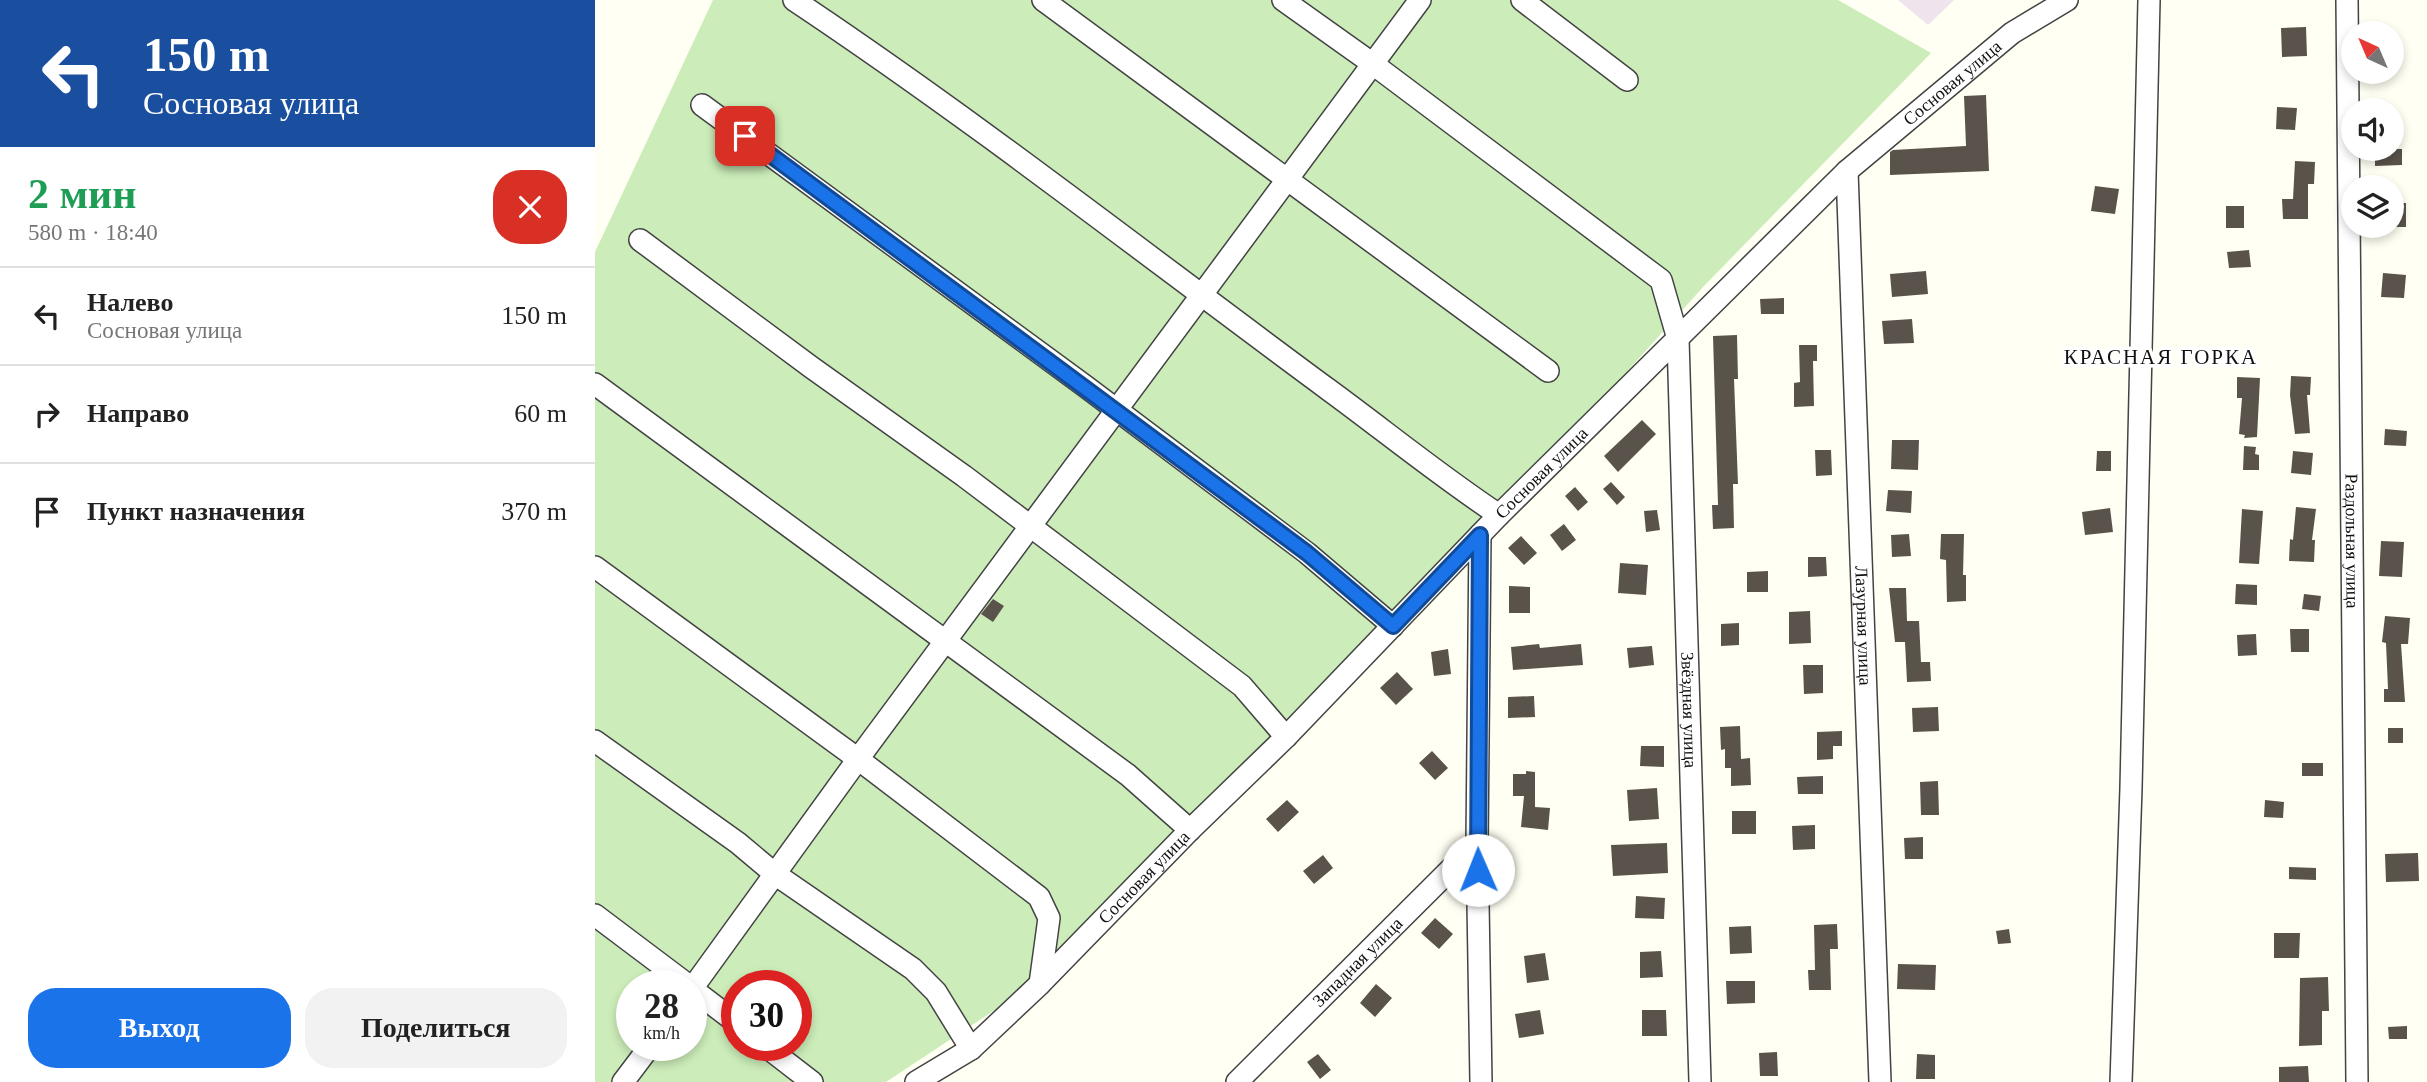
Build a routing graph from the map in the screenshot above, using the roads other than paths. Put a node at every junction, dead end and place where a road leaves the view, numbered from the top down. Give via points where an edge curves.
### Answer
1 (794, 0) edge
2 (1043, 0) edge
3 (1283, 0) edge
4 (1420, 0) edge
5 (1522, 0) edge
6 (2149, 0) edge
7 (2347, 0) edge
8 (2060, 2) edge
9 (1373, 64) junction
10 (1627, 80) dead end
11 (702, 105) dead end
12 (1847, 171) junction
13 (1288, 180) junction
14 (640, 240) dead end
15 (1201, 296) junction
16 (1678, 339) junction
17 (1548, 371) dead end
18 (595, 384) edge
19 (1116, 411) junction
20 (1499, 515) junction
21 (1030, 527) junction
22 (1480, 535) junction
23 (595, 567) edge
24 (1393, 626) junction
25 (946, 641) junction
26 (1286, 737) junction
27 (595, 741) edge
28 (859, 759) junction
29 (1189, 830) junction
30 (1477, 843) junction
31 (775, 874) junction
32 (595, 915) edge
33 (667, 970) edge
34 (704, 970) edge
35 (1039, 984) junction
36 (707, 1000) edge
37 (721, 1011) edge
38 (971, 1049) junction
39 (639, 1061) edge
40 (785, 1061) edge
41 (623, 1082) edge
42 (812, 1082) edge
43 (916, 1082) edge
44 (1237, 1082) edge
45 (1481, 1082) edge
46 (1700, 1082) edge
47 (1880, 1082) edge
48 (2121, 1082) edge
49 (2357, 1082) edge

1 - 15 street
2 - 13 street
3 - 9 street, Звёздная улица
4 - 9 street
5 - 10 street
6 - 48 street
7 - 49 street, Раздольная улица
8 - 12 street, Сосновая улица via 2012,33
9 - 13 street
9 - 16 street, Звёздная улица via 1661,280
11 - 19 street
12 - 16 street, Сосновая улица
12 - 47 street, Лазурная улица
13 - 15 street
13 - 17 street
14 - 21 street
15 - 19 street
15 - 20 street
16 - 20 street, Сосновая улица
16 - 46 street, Звёздная улица
18 - 25 street
19 - 21 street
19 - 24 street via 1307,553
20 - 22 street, Сосновая улица
21 - 25 street
21 - 26 street via 1242,686
22 - 24 street, Сосновая улица
22 - 30 street
23 - 28 street
24 - 26 street, Сосновая улица
25 - 28 street
25 - 29 street via 1128,775
26 - 29 street, Сосновая улица
27 - 31 street
28 - 31 street
28 - 35 street via 1039,897 1049,918
29 - 35 street, Сосновая улица
30 - 44 street, Западная улица
30 - 45 street
31 - 34 street
31 - 38 street via 913,969 936,992
32 - 33 street
35 - 38 street, Сосновая улица
36 - 37 street
38 - 43 street, Сосновая улица
39 - 41 street
40 - 42 street

